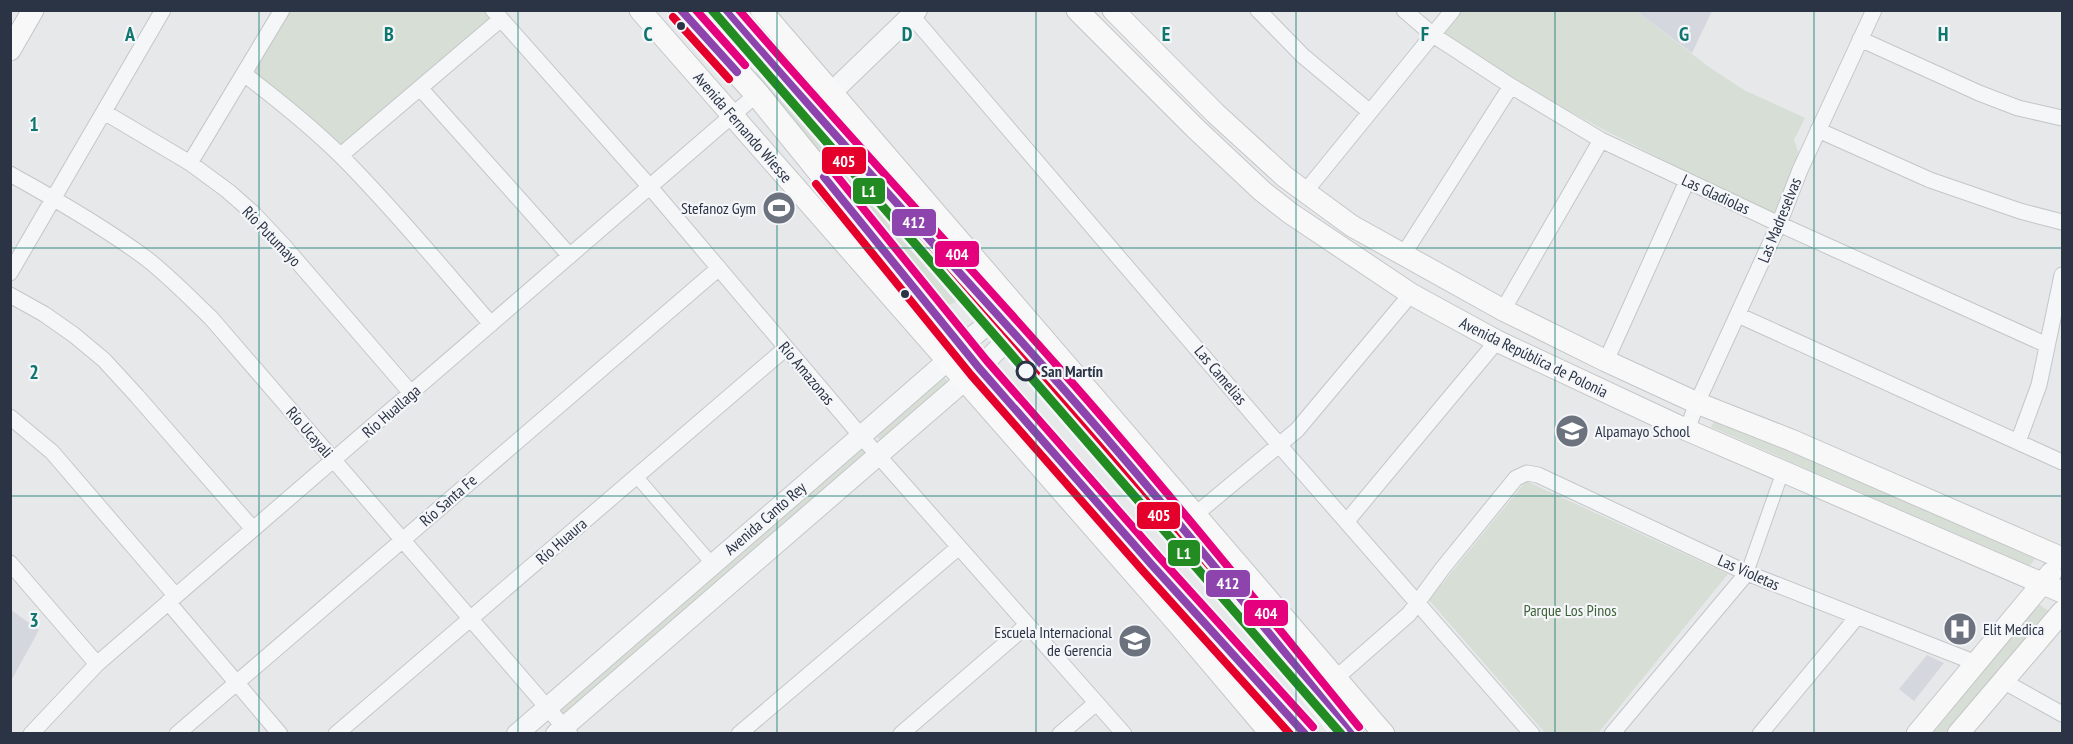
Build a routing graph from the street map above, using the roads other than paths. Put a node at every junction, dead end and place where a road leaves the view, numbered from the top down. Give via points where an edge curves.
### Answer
1 (33, 10) edge
2 (163, 10) edge
3 (282, 10) edge
4 (640, 10) edge
5 (681, 10) edge
6 (725, 10) edge
7 (761, 10) edge
8 (1077, 10) edge
9 (1113, 10) edge
10 (1258, 10) edge
11 (1404, 10) edge
12 (1453, 10) edge
13 (1874, 10) edge
14 (914, 13) edge
15 (497, 15) edge
16 (1433, 35) junction
17 (1860, 39) junction
18 (10, 50) edge
19 (244, 74) junction
20 (1511, 86) junction
21 (420, 88) junction
22 (832, 92) junction
23 (757, 94) junction
24 (104, 112) junction
25 (1370, 112) junction
26 (733, 115) junction
27 (2062, 118) edge
28 (1818, 130) junction
29 (1601, 140) junction
30 (341, 155) junction
31 (190, 163) junction
32 (10, 174) edge
33 (1687, 181) junction
34 (650, 187) junction
35 (1305, 192) junction
36 (54, 198) junction
37 (2062, 222) edge
38 (1779, 224) junction
39 (1403, 255) junction
40 (570, 256) junction
41 (719, 268) junction
42 (10, 273) edge
43 (2062, 275) edge
44 (1411, 294) junction
45 (10, 296) edge
46 (1503, 310) junction
47 (1738, 315) junction
48 (1013, 318) junction
49 (491, 324) junction
50 (1497, 341) junction
51 (2047, 345) junction
52 (786, 348) junction
53 (954, 353) junction
54 (1606, 361) junction
55 (971, 374) junction
56 (411, 393) junction
57 (1697, 403) junction
58 (10, 417) edge
59 (1687, 430) junction
60 (861, 436) junction
61 (2018, 442) junction
62 (1280, 446) junction
63 (878, 456) junction
64 (334, 460) junction
65 (2062, 462) edge
66 (1783, 471) junction
67 (636, 476) junction
68 (1196, 514) junction
69 (1347, 521) junction
70 (253, 529) junction
71 (402, 539) junction
72 (958, 547) junction
73 (2062, 558) edge
74 (708, 559) dead end
75 (10, 563) edge
76 (1747, 573) junction
77 (2053, 587) edge
78 (172, 598) junction
79 (1417, 601) junction
80 (2062, 612) edge
81 (1857, 617) junction
82 (471, 618) junction
83 (1027, 625) junction
84 (1976, 663) junction
85 (97, 664) junction
86 (1336, 678) junction
87 (236, 681) junction
88 (2003, 681) junction
89 (1096, 702) junction
90 (548, 707) junction
91 (2062, 714) edge
92 (563, 731) edge
93 (31, 734) edge
94 (177, 734) edge
95 (280, 734) edge
96 (336, 734) edge
97 (517, 734) edge
98 (739, 734) edge
99 (900, 734) edge
100 (1060, 734) edge
101 (1124, 734) edge
102 (1271, 734) edge
103 (1305, 734) edge
104 (1351, 734) edge
105 (1384, 734) edge
106 (1532, 734) edge
107 (1612, 734) edge
108 (1760, 734) edge
109 (1917, 734) edge
110 (1958, 734) edge

1 - 18 main road
2 - 24 street
3 - 19 street
4 - 26 main road, Avenida Fernando Wiesse
5 - 23 main road, Avenida Fernando Wiesse
6 - 48 main road via 810,110
7 - 22 main road
8 - 44 main road, Avenida República de Polonia via 1262,191
9 - 35 main road, Avenida República de Polonia via 1215,113
10 - 25 street via 1303,56
11 - 16 street, Las Gladiolas
12 - 16 street
13 - 17 street, Las Madreselvas
14 - 22 street
14 - 62 street, Las Camelias
15 - 21 street
15 - 34 street, Río Amazonas
16 - 20 street, Las Gladiolas
16 - 25 street
17 - 27 street via 1979,93 2018,108
17 - 28 street, Las Madreselvas
19 - 30 street
19 - 31 street
20 - 29 street, Las Gladiolas
20 - 39 street
21 - 30 street
21 - 40 street
22 - 48 main road
23 - 26 street, Río Huallaga
23 - 53 main road, Avenida Fernando Wiesse
24 - 31 street, Río Putumayo
24 - 36 street
25 - 35 street
26 - 34 street, Río Huallaga
26 - 53 main road, Avenida Fernando Wiesse
28 - 37 street via 1929,180
28 - 38 street, Las Madreselvas
29 - 33 street, Las Gladiolas
29 - 46 street
30 - 49 street
31 - 56 street, Río Putumayo via 228,191 285,246
32 - 36 street, Río Ucayali
33 - 38 street, Las Gladiolas
33 - 54 street
34 - 40 street, Río Huallaga
34 - 41 street, Río Amazonas
35 - 39 main road, Avenida República de Polonia via 1352,226
36 - 42 street
36 - 64 street, Río Ucayali via 114,236 181,289 211,318
38 - 47 street, Las Madreselvas
38 - 51 street, Las Gladiolas
39 - 46 main road, Avenida República de Polonia
40 - 49 street, Río Huallaga
41 - 52 street, Río Amazonas
41 - 71 street, Río Santa Fe
43 - 51 street
44 - 50 main road, Avenida República de Polonia
44 - 62 street
45 - 70 street via 44,314 104,360
46 - 54 main road, Avenida República de Polonia
47 - 57 street, Las Madreselvas
47 - 61 street
48 - 53 street, Avenida Canto Rey
48 - 55 street, Avenida Canto Rey
48 - 68 main road
48 - 104 main road via 1053,377
49 - 56 street, Río Huallaga
50 - 59 main road, Avenida República de Polonia
50 - 69 street
51 - 61 street via 2039,385
52 - 60 street, Río Amazonas
52 - 67 street, Río Huaura
53 - 55 main road, Avenida Fernando Wiesse
53 - 60 street, Avenida Canto Rey
54 - 57 main road, Avenida República de Polonia
55 - 63 street, Avenida Canto Rey
55 - 102 main road, Avenida Fernando Wiesse
55 - 103 main road, Avenida Fernando Wiesse
56 - 64 street, Río Huallaga
57 - 59 street, Las Madreselvas
57 - 73 main road, Avenida República de Polonia
58 - 78 street via 52,452
59 - 66 main road, Avenida República de Polonia
60 - 63 street, Río Amazonas
60 - 90 street, Avenida Canto Rey
61 - 65 street
62 - 68 street
62 - 69 street, Las Camelias
63 - 72 street, Río Amazonas
63 - 92 street, Avenida Canto Rey
64 - 70 street, Río Huallaga
64 - 71 street, Río Ucayali
66 - 76 street
66 - 77 main road, Avenida República de Polonia
67 - 74 street
67 - 82 street, Río Huaura
68 - 86 main road
69 - 79 street, Las Camelias
70 - 78 street, Río Huallaga
71 - 82 street, Río Ucayali
71 - 87 street, Río Santa Fe
72 - 83 street, Río Amazonas
72 - 98 street
73 - 77 main road
75 - 85 street
76 - 79 street, Las Violetas via 1527,472 1516,478
76 - 81 street, Las Violetas
76 - 107 street
77 - 84 main road
78 - 85 street, Río Huallaga
78 - 87 street
79 - 86 street via 1409,614
79 - 106 street, Las Camelias
80 - 88 main road
81 - 84 street, Las Violetas
81 - 108 street
82 - 90 street, Río Ucayali
82 - 96 street, Río Huaura
83 - 89 street, Río Amazonas
83 - 99 street
84 - 109 main road
85 - 93 street, Río Huallaga
86 - 105 main road
87 - 94 street, Río Santa Fe
87 - 95 street
88 - 91 street
88 - 110 main road
89 - 100 street
89 - 101 street, Río Amazonas
90 - 92 street, Río Ucayali
90 - 97 street, Avenida Canto Rey

